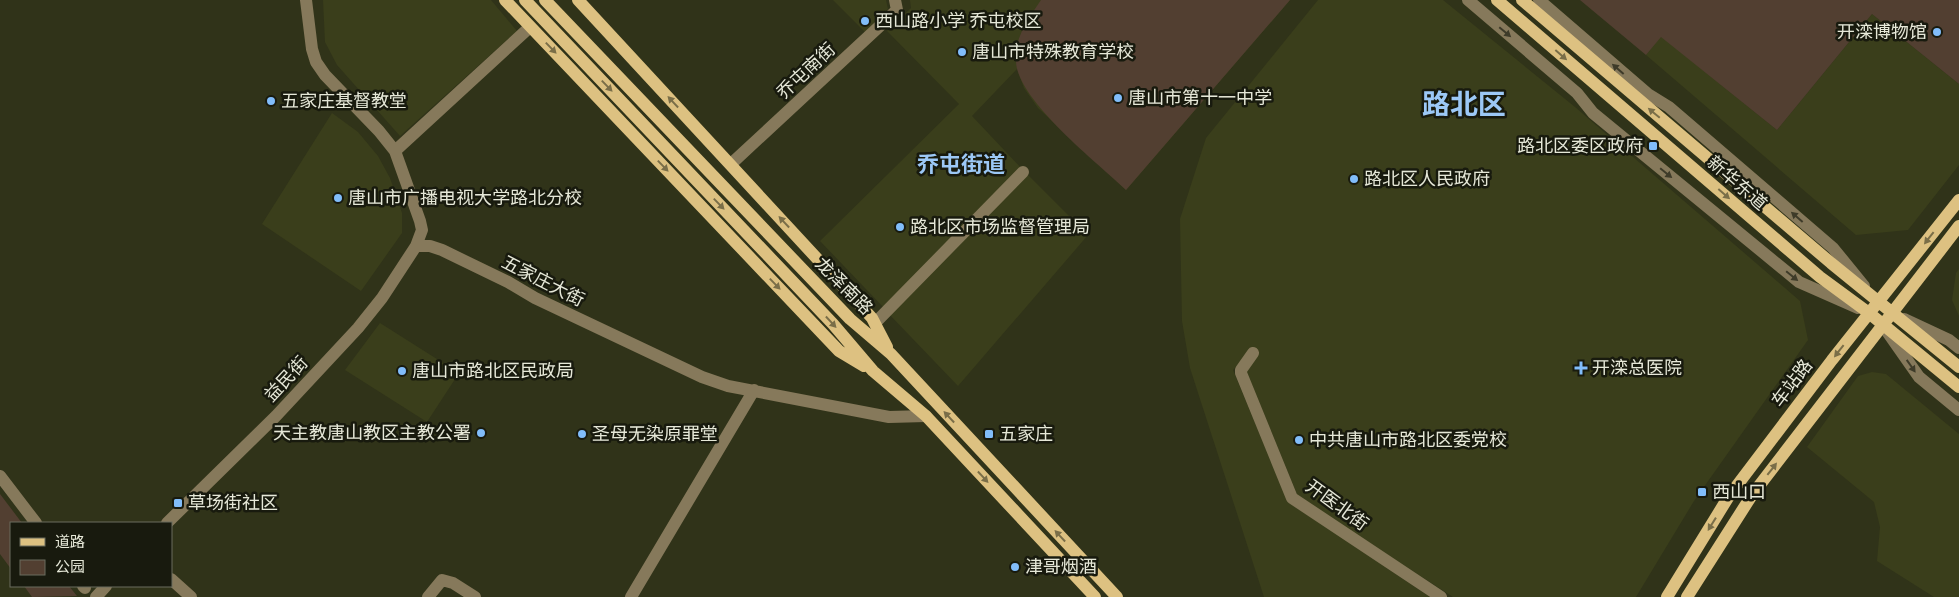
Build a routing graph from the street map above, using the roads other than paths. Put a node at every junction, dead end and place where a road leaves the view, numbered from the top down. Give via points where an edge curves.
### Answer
1 (306, 0) edge
2 (505, 0) edge
3 (525, 0) edge
4 (545, 0) edge
5 (578, 0) edge
6 (896, 0) edge
7 (1468, 0) edge
8 (1497, 0) edge
9 (1522, 0) edge
10 (1538, 0) edge
11 (530, 27) junction
12 (395, 151) junction
13 (730, 164) junction
14 (1023, 172) dead end
15 (1959, 200) edge
16 (1959, 226) edge
17 (416, 246) junction
18 (1878, 303) junction
19 (1869, 313) junction
20 (1891, 313) junction
21 (874, 323) junction
22 (1884, 326) junction
23 (1959, 348) edge
24 (1254, 353) dead end
25 (891, 354) junction
26 (1959, 367) edge
27 (873, 371) junction
28 (1959, 387) edge
29 (754, 390) junction
30 (1959, 410) edge
31 (926, 416) junction
32 (0, 476) edge
33 (35, 522) edge
34 (168, 522) edge
35 (172, 580) edge
36 (105, 587) edge
37 (96, 597) edge
38 (191, 597) edge
39 (428, 597) edge
40 (475, 597) edge
41 (631, 597) edge
42 (1095, 597) edge
43 (1117, 597) edge
44 (1440, 597) edge
45 (1667, 597) edge
46 (1687, 597) edge

1 - 12 street via 316,62 324,75
2 - 11 main road
3 -> 27 main road, 龙泽南路 via 833,324
4 - 25 main road, 龙泽南路 via 844,312
13 -> 5 main road
6 - 13 street, 乔屯南街 via 897,10
7 -> 19 street via 1577,93 1593,113 1799,282
8 -> 19 main road, 新华东道 via 1820,277
18 -> 9 main road, 新华东道
18 -> 10 street via 1833,248
11 - 12 street
11 -> 27 main road via 839,351
12 - 17 street via 422,230
21 -> 13 main road
14 - 21 street
15 -> 18 main road, 车站路
16 - 20 main road, 车站路
17 - 29 street, 五家庄大街 via 442,250 534,298 702,377
17 - 34 street, 益民街 via 358,328 276,416
18 - 19 main road, 车站路
18 - 20 main road, 新华东道
19 - 22 main road, 新华东道
19 -> 45 main road, 车站路 via 1729,496
20 - 22 main road, 车站路
20 - 23 street via 1949,340
20 - 26 main road, 新华东道
21 - 25 main road
22 - 28 main road, 新华东道
22 -> 30 street via 1919,377
46 -> 22 main road, 车站路 via 1752,494
24 - 44 street, 开医北街 via 1241,373 1292,498
43 -> 25 main road, 龙泽南路
27 - 31 main road, 龙泽南路
29 - 31 street, 五家庄大街 via 889,417
29 - 41 street
31 -> 42 main road, 龙泽南路
32 - 33 street
35 - 38 street
36 - 37 street
39 - 40 street via 442,580

